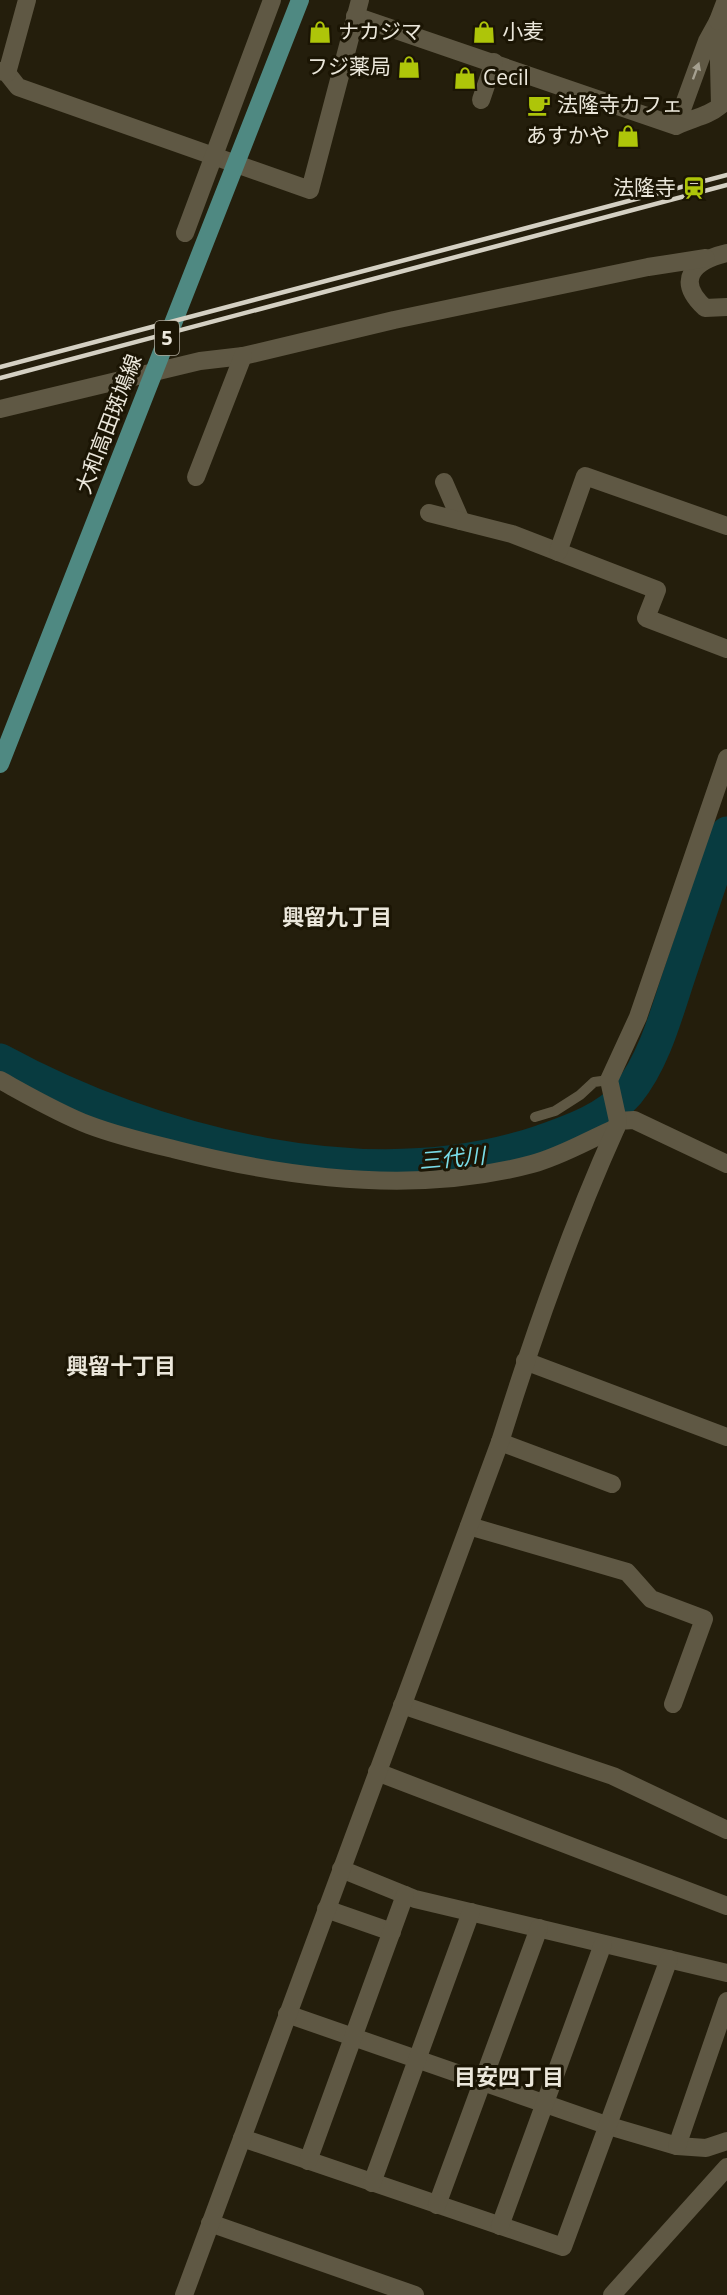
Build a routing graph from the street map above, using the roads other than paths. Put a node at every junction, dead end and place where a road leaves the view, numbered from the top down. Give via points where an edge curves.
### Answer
1 (27, 0) edge
2 (272, 0) edge
3 (300, 0) edge
4 (726, 0) edge
5 (357, 8) edge
6 (718, 21) junction
7 (494, 62) junction
8 (3, 72) edge
9 (481, 100) dead end
10 (724, 107) edge
11 (676, 126) junction
12 (215, 155) junction
13 (185, 232) dead end
14 (727, 253) edge
15 (706, 258) junction
16 (727, 307) edge
17 (243, 356) junction
18 (0, 409) edge
19 (196, 477) dead end
20 (444, 482) dead end
21 (429, 513) dead end
22 (461, 521) junction
23 (727, 526) edge
24 (558, 552) junction
25 (727, 649) edge
26 (726, 763) edge
27 (0, 764) edge
28 (0, 1080) edge
29 (609, 1080) junction
30 (535, 1117) dead end
31 (617, 1125) junction
32 (727, 1164) edge
33 (525, 1360) junction
34 (727, 1437) edge
35 (500, 1442) junction
36 (612, 1484) dead end
37 (469, 1526) junction
38 (674, 1704) dead end
39 (402, 1706) junction
40 (377, 1772) junction
41 (727, 1830) edge
42 (341, 1869) junction
43 (405, 1895) junction
44 (727, 1906) edge
45 (326, 1909) junction
46 (471, 1912) junction
47 (538, 1928) junction
48 (392, 1932) junction
49 (603, 1944) junction
50 (669, 1959) junction
51 (727, 1973) edge
52 (727, 2001) edge
53 (287, 2014) junction
54 (353, 2037) junction
55 (417, 2059) junction
56 (482, 2082) junction
57 (545, 2104) junction
58 (609, 2126) junction
59 (242, 2138) junction
60 (727, 2140) edge
61 (677, 2146) junction
62 (308, 2161) junction
63 (727, 2167) edge
64 (372, 2183) junction
65 (436, 2205) junction
66 (210, 2223) junction
67 (500, 2226) junction
68 (184, 2295) edge
69 (416, 2295) edge
70 (612, 2295) edge

1 - 8 street
2 - 12 street
3 - 27 main road, 大和高田斑鳩線 / 5
4 - 6 street
5 - 7 street
5 - 12 street via 310,190
6 - 10 street
11 -> 6 street
7 - 9 street
7 - 11 street
8 - 12 street via 18,87
10 - 11 street
12 - 13 street
14 - 15 street
15 - 16 street via 696,266 690,279 692,296 705,308
15 - 17 street via 394,320
17 - 18 street via 200,361
17 - 19 street
20 - 22 street
21 - 22 street
22 - 24 street via 512,534
23 - 24 street via 585,476
24 - 25 street via 657,590 646,618
26 - 29 street via 638,1017
28 - 31 street via 89,1125 130,1138 275,1172 351,1180 439,1179 494,1173 544,1160
29 - 30 lane via 594,1082 555,1111
29 - 31 street
31 - 32 street via 634,1120
31 - 33 street via 587,1191
33 - 34 street
33 - 35 street
35 - 36 street
35 - 37 street
37 - 38 street via 627,1572 651,1599 704,1619
37 - 39 street
39 - 40 street
39 - 41 street via 613,1776
40 - 42 street
40 - 44 street
42 - 43 street
42 - 45 street
43 - 46 street
43 - 48 street
45 - 48 street
45 - 53 street
46 - 47 street
46 - 55 street
47 - 49 street
47 - 56 street
48 - 54 street
49 - 50 street
49 - 57 street
50 - 51 street
50 - 58 street
52 - 61 street
53 - 54 street
53 - 59 street
54 - 55 street
54 - 62 street
55 - 56 street
55 - 64 street
56 - 57 street
56 - 65 street
57 - 58 street
57 - 67 street
58 - 61 street
58 - 67 street via 563,2247
59 - 62 street
59 - 66 street
60 - 61 street via 706,2148
62 - 64 street
63 - 70 street
64 - 65 street
65 - 67 street
66 - 68 street
66 - 69 street

